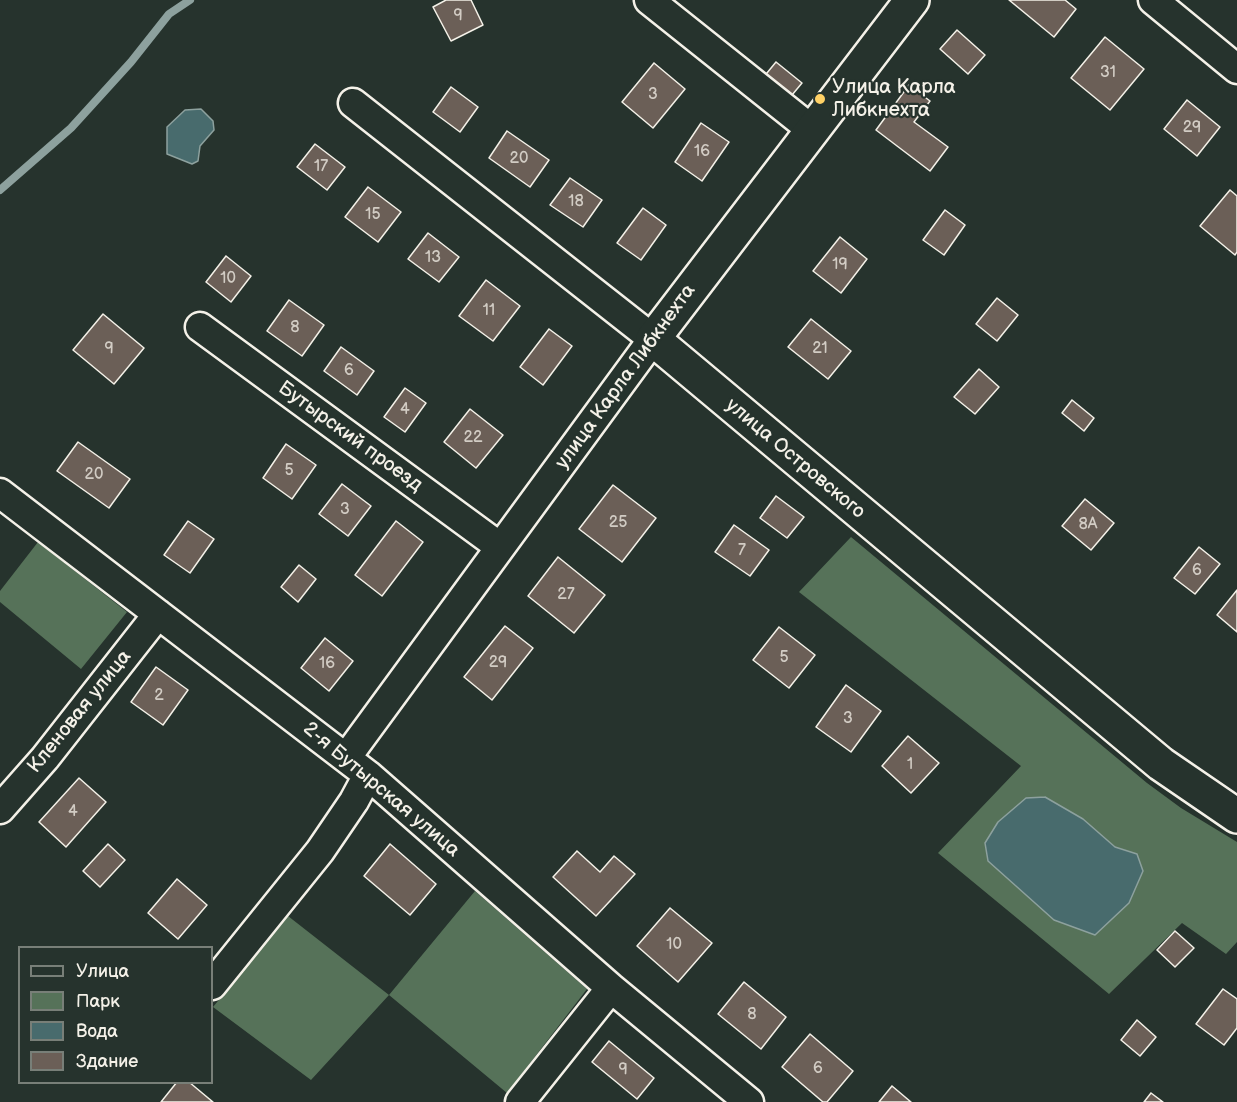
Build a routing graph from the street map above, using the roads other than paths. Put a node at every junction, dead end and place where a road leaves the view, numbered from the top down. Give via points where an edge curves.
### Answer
1 (649, 0) edge
2 (912, 0) edge
3 (1153, 0) edge
4 (1237, 69) edge
5 (353, 103) dead end
6 (812, 130) junction
7 (200, 327) dead end
8 (653, 339) junction
9 (0, 493) edge
10 (500, 547) junction
11 (158, 614) junction
12 (357, 766) junction
13 (0, 809) edge
14 (1237, 816) edge
15 (213, 984) edge
16 (611, 988) junction
17 (520, 1102) edge
18 (749, 1102) edge

1 - 6 street
2 - 6 street, улица Карла Либкнехта
3 - 4 street
5 - 8 street, улица Островского
6 - 8 street, улица Карла Либкнехта
7 - 10 street, Бутырский проезд
8 - 10 street, улица Карла Либкнехта
8 - 14 street, улица Островского via 1153,757
9 - 11 street, 2-я Бутырская улица
10 - 12 street, улица Карла Либкнехта
11 - 12 street, 2-я Бутырская улица
11 - 13 street, Кленовая улица
12 - 15 street, улица Карла Либкнехта via 354,801 320,851
12 - 16 street, 2-я Бутырская улица
16 - 17 street
16 - 18 street, 2-я Бутырская улица

